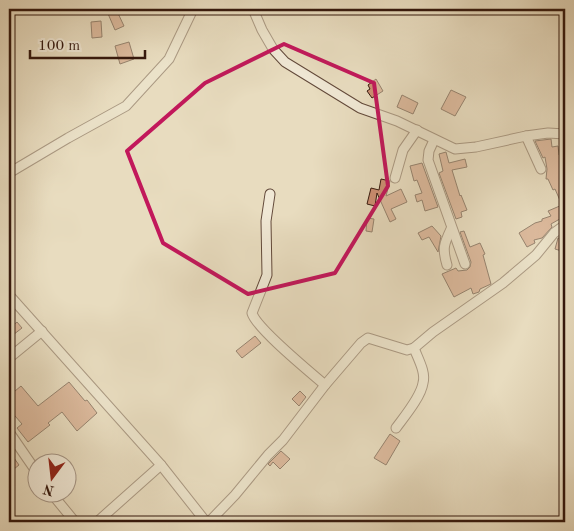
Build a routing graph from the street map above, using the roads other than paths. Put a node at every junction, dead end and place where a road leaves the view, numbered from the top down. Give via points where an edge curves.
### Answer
1 (193, 9) edge
2 (253, 9) edge
3 (417, 130) junction
4 (565, 134) edge
5 (526, 136) junction
6 (434, 140) junction
7 (541, 169) dead end
8 (9, 174) edge
9 (395, 178) dead end
10 (270, 194) dead end
11 (565, 225) edge
12 (451, 229) junction
13 (465, 264) dead end
14 (447, 265) dead end
15 (9, 295) edge
16 (42, 331) junction
17 (414, 348) junction
18 (9, 358) edge
19 (325, 385) junction
20 (396, 428) dead end
21 (9, 432) edge
22 (28, 460) edge
23 (161, 465) junction
24 (60, 504) edge
25 (75, 522) edge
26 (97, 522) edge
27 (207, 522) edge

1 - 8 street via 169,59 126,106
2 - 3 street via 273,49 286,62 360,108
3 - 6 street
3 - 9 street via 404,150
4 - 5 street
5 - 6 street via 455,149
5 - 7 street
6 - 12 street via 428,160
10 - 19 street via 266,221 267,275 253,318
11 - 17 street via 503,283
12 - 13 street
12 - 14 street via 444,244
15 - 16 street
16 - 18 street
16 - 23 street
17 - 19 street via 407,350 368,338
17 - 20 street via 424,384
19 - 27 street via 235,496
21 - 22 street
23 - 26 street
23 - 27 street
24 - 25 street

